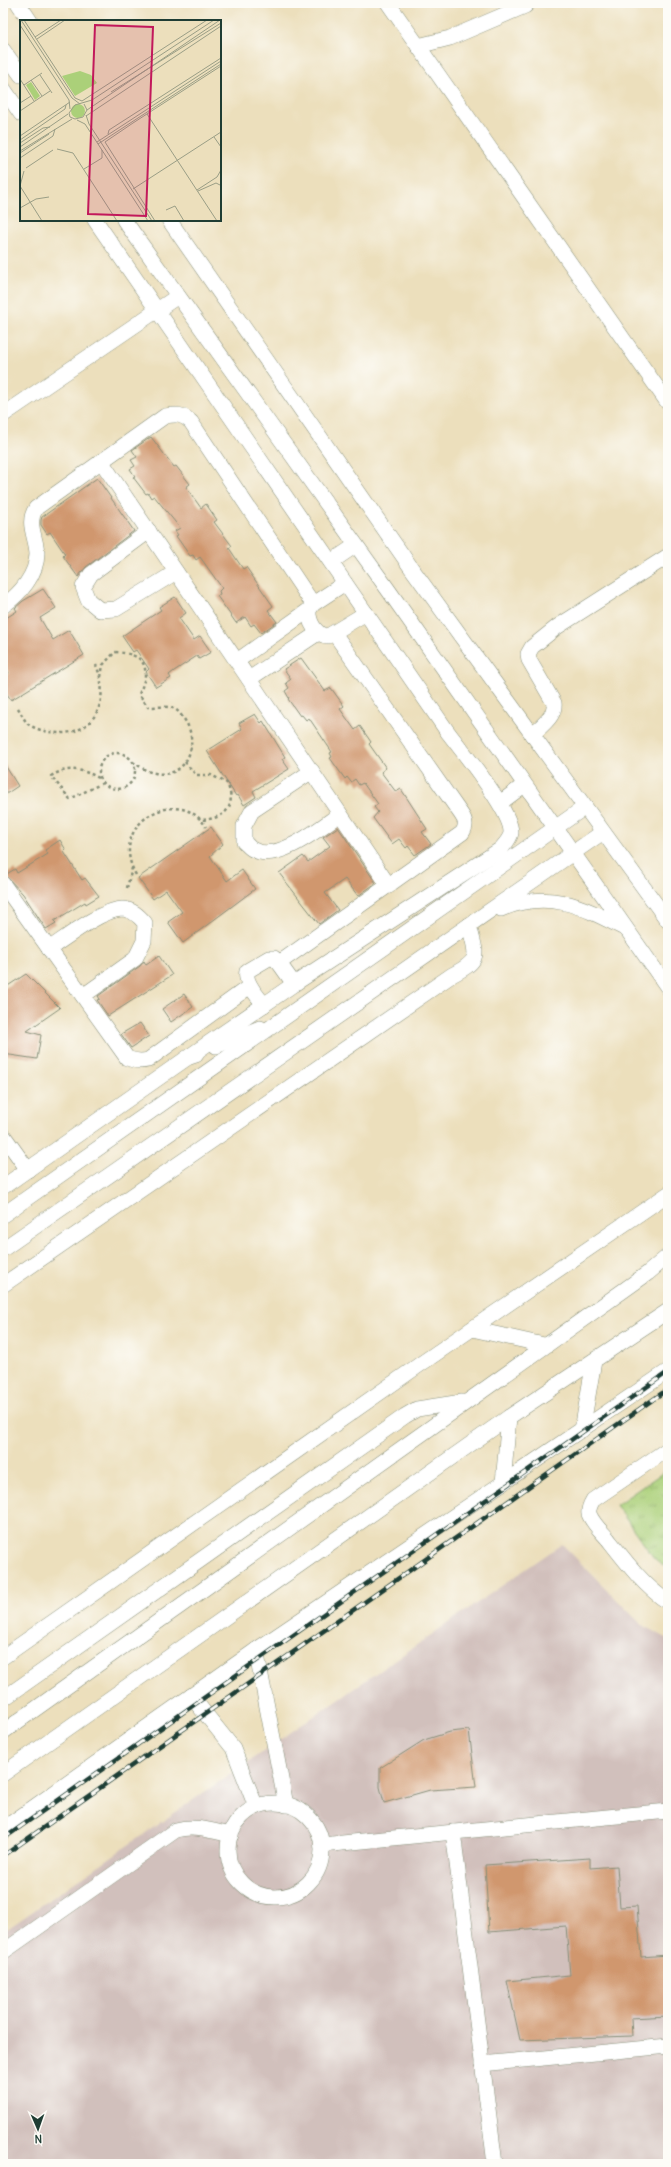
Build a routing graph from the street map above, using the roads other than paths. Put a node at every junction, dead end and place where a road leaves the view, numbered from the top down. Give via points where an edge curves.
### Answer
1 (18, 3) edge
2 (388, 3) edge
3 (528, 3) edge
4 (29, 20) edge
5 (418, 46) junction
6 (3, 50) edge
7 (20, 74) edge
8 (3, 88) edge
9 (20, 113) edge
10 (96, 221) edge
11 (125, 221) edge
12 (170, 221) edge
13 (178, 296) junction
14 (158, 311) junction
15 (668, 403) edge
16 (3, 415) edge
17 (102, 461) junction
18 (149, 532) junction
19 (356, 545) junction
20 (668, 556) edge
21 (331, 562) junction
22 (176, 572) junction
23 (345, 583) junction
24 (3, 606) edge
25 (311, 607) junction
26 (366, 614) junction
27 (318, 633) junction
28 (334, 633) junction
29 (237, 661) junction
30 (249, 679) junction
31 (532, 735) junction
32 (312, 771) junction
33 (524, 785) junction
34 (500, 803) junction
35 (585, 807) junction
36 (340, 814) junction
37 (556, 828) junction
38 (603, 832) junction
39 (573, 853) junction
40 (3, 884) edge
41 (389, 886) junction
42 (668, 921) edge
43 (473, 922) junction
44 (627, 929) junction
45 (49, 949) junction
46 (279, 963) junction
47 (294, 984) junction
48 (250, 986) junction
49 (668, 988) edge
50 (83, 996) junction
51 (264, 1005) junction
52 (287, 1016) junction
53 (187, 1058) junction
54 (3, 1135) edge
55 (28, 1170) junction
56 (3, 1187) edge
57 (668, 1194) edge
58 (3, 1215) edge
59 (3, 1249) edge
60 (668, 1256) edge
61 (3, 1285) edge
62 (668, 1311) edge
63 (472, 1329) junction
64 (544, 1345) junction
65 (594, 1361) junction
66 (668, 1371) edge
67 (466, 1402) junction
68 (509, 1417) junction
69 (582, 1430) junction
70 (668, 1449) edge
71 (502, 1483) junction
72 (668, 1602) edge
73 (256, 1650) junction
74 (3, 1657) edge
75 (191, 1696) junction
76 (3, 1699) edge
77 (3, 1732) edge
78 (3, 1774) edge
79 (286, 1804) junction
80 (256, 1807) junction
81 (668, 1811) edge
82 (3, 1829) edge
83 (453, 1832) junction
84 (231, 1836) junction
85 (322, 1845) junction
86 (3, 1952) edge
87 (668, 2046) edge
88 (482, 2064) junction
89 (495, 2164) edge

1 - 4 street
2 - 5 street
3 - 5 street via 450,38
5 - 15 street
6 - 7 street
8 - 9 street
10 - 14 street
11 - 13 street
12 - 31 street
13 - 14 street
13 - 19 street
14 - 16 street
14 - 21 street
17 - 18 street
17 - 24 street via 36,508 31,523 37,552 35,562 27,584
17 - 25 street via 165,416 185,416
18 - 22 street
18 - 22 street via 91,574 83,587 88,600 100,610 116,609
19 - 21 street
19 - 33 street
20 - 31 street via 558,627 532,648 528,654 529,660 555,708 553,714
21 - 23 street
22 - 29 street
23 - 25 street
23 - 26 street
25 - 27 street via 310,621
25 - 29 street
26 - 28 street
26 - 34 street
27 - 28 street via 323,636
27 - 30 street
28 - 41 street via 465,821 466,829 462,834
29 - 30 street
30 - 32 street
31 - 35 street
32 - 36 street
32 - 36 street via 252,811 244,826 244,842 254,850 271,854 289,848
33 - 34 street
33 - 37 street
34 - 47 street via 510,825 511,834 501,849
35 - 37 street
35 - 38 street
36 - 41 street
37 - 39 street
37 - 52 street
38 - 39 street
38 - 42 street
39 - 43 street
39 - 44 street
40 - 45 street
41 - 46 street
43 - 44 street via 516,903 548,900 583,907
43 - 59 street
43 - 61 street via 476,954 474,962
44 - 49 street
45 - 50 street
45 - 50 street via 103,914 122,909 136,913 145,923 144,941 135,959
46 - 47 street
46 - 48 street via 274,958 269,958 247,971
47 - 51 street
48 - 50 street via 148,1060 141,1062 127,1058
48 - 51 street
51 - 53 street
52 - 53 street
52 - 58 street
53 - 55 street
54 - 55 street
55 - 56 street
57 - 63 street
60 - 64 street via 648,1273
62 - 65 street
63 - 64 street
63 - 74 street
64 - 67 street
65 - 68 street
65 - 69 street
66 - 69 street
67 - 76 street via 417,1409 405,1416
67 - 77 street
68 - 71 street
68 - 78 street
69 - 71 street
70 - 72 street via 593,1500 589,1514 631,1568 655,1594
71 - 73 street
73 - 75 street
73 - 79 street
75 - 80 street via 233,1748
75 - 82 street
79 - 80 street
79 - 85 street via 310,1819 318,1831
80 - 84 street via 243,1816
81 - 83 street
83 - 85 street
83 - 88 street
84 - 85 street via 229,1860 235,1875 246,1887 260,1894 275,1897 291,1894 305,1887 315,1875 321,1860
84 - 86 street via 197,1828 176,1830
87 - 88 street
88 - 89 street

